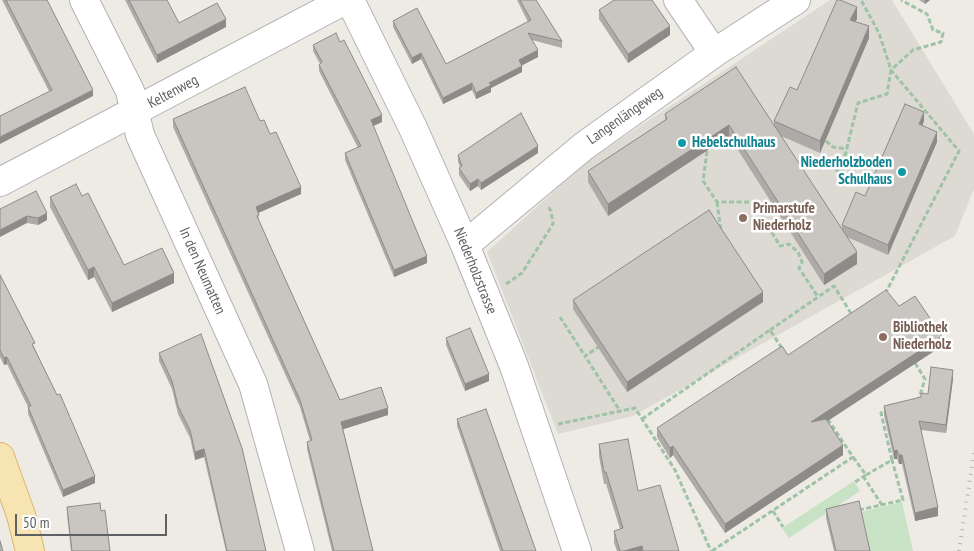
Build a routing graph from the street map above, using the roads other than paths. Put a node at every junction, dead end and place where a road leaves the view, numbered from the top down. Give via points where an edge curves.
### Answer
1 (84, 0) edge
2 (345, 0) edge
3 (350, 0) edge
4 (678, 0) edge
5 (796, 0) edge
6 (714, 53) junction
7 (136, 111) junction
8 (0, 182) edge
9 (464, 245) junction
10 (0, 457) edge
11 (30, 551) edge
12 (300, 551) edge
13 (577, 551) edge

1 - 7 street, In den Neumatten via 130,91
2 - 7 street, Keltenweg
3 - 9 street, Niederholzstrasse via 413,128
4 - 6 street
5 - 6 street, Langenlängeweg
6 - 9 street, Langenlängeweg via 584,146
7 - 8 street, Keltenweg
7 - 12 street, In den Neumatten via 140,135 253,384
9 - 13 street, Niederholzstrasse via 514,366
10 - 11 main road

